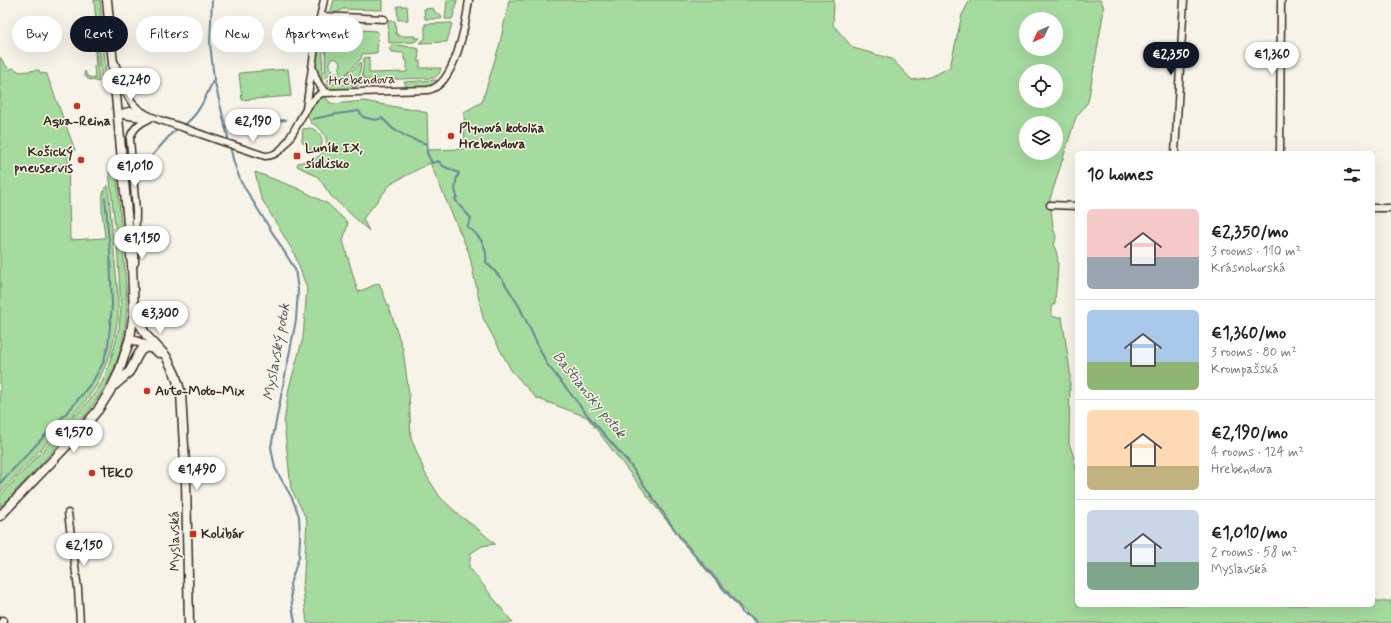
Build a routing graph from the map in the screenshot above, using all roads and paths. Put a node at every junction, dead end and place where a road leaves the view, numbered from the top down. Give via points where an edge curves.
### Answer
1 (107, 0) edge
2 (324, 0) edge
3 (469, 0) edge
4 (1184, 0) edge
5 (1281, 0) edge
6 (321, 16) edge
7 (363, 19) edge
8 (384, 20) dead end
9 (315, 52) edge
10 (113, 56) junction
11 (312, 67) junction
12 (326, 92) junction
13 (306, 109) junction
14 (146, 113) junction
15 (118, 114) junction
16 (158, 119) junction
17 (149, 120) junction
18 (1175, 151) edge
19 (1280, 151) edge
20 (1050, 205) dead end
21 (1075, 206) edge
22 (1375, 208) edge
23 (1391, 208) edge
24 (134, 295) junction
25 (134, 312) junction
26 (130, 338) junction
27 (151, 348) junction
28 (171, 365) junction
29 (110, 391) junction
30 (68, 513) dead end
31 (0, 516) edge
32 (80, 623) edge
33 (189, 623) edge

1 - 10 street, Myslavská
2 - 6 street
3 - 12 street, Hrebendova via 452,66 437,87 428,90
4 - 18 street
5 - 19 street
7 - 8 street
9 - 11 street
10 - 14 street via 130,100
10 - 15 street, Myslavská
11 - 12 street via 316,81
11 - 13 street
12 - 13 street, Hrebendova
13 - 16 street, Hrebendova via 286,146 270,156
14 - 15 street via 132,111
14 - 16 street, Hrebendova
15 - 17 street
15 - 24 street, Myslavská
16 - 17 street
17 - 24 street via 135,129 130,140 136,211
20 - 21 street
22 - 23 street
24 - 25 street, Myslavská
25 - 26 street
25 - 28 street, Myslavská via 146,335 164,352
26 - 27 street, Myslavská
26 - 29 street
27 - 28 street, Myslavská
27 - 29 street via 139,352 127,373
28 - 33 street, Myslavská via 181,393 183,420
29 - 31 street via 82,430
30 - 32 street

